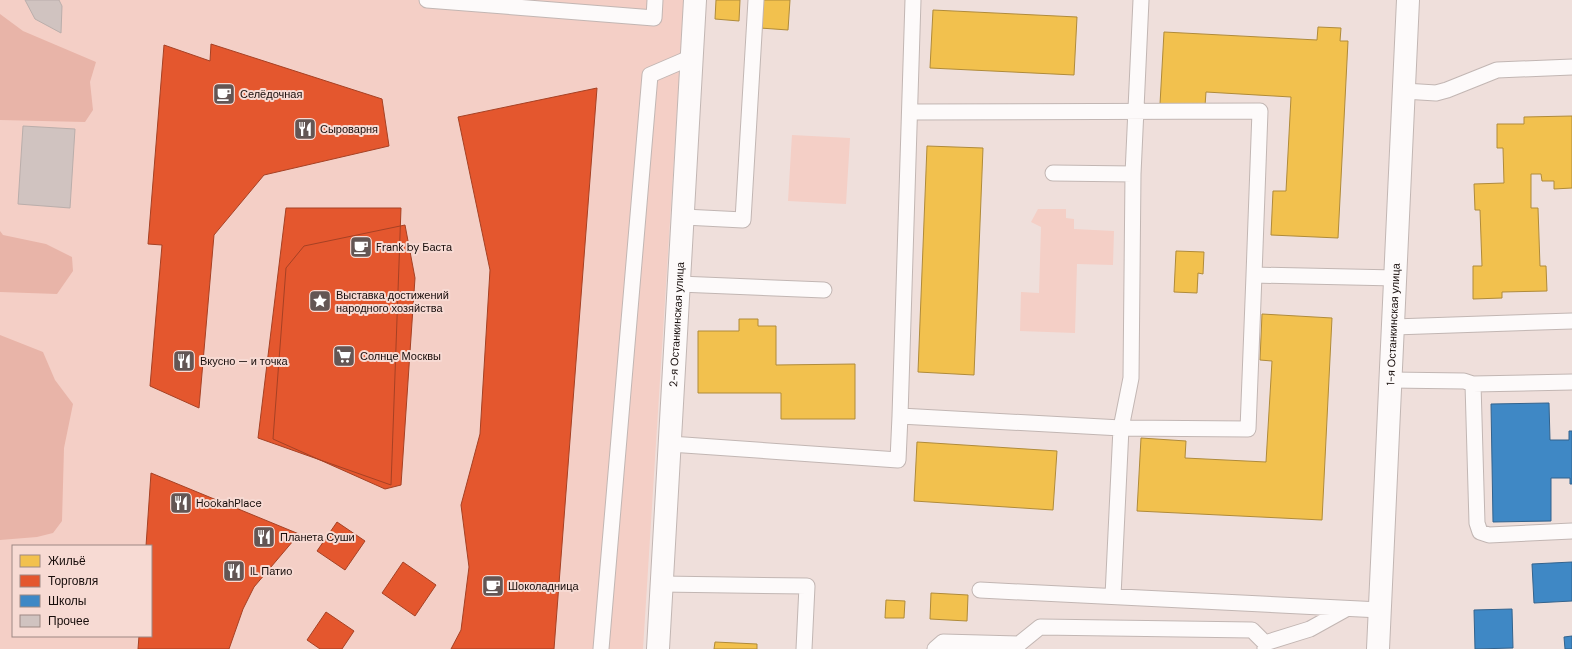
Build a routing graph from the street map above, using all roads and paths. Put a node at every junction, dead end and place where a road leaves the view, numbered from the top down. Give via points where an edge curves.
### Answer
1 (427, 0) edge
2 (655, 0) edge
3 (695, 0) edge
4 (756, 0) edge
5 (913, 0) edge
6 (1141, 0) edge
7 (1408, 0) edge
8 (692, 57) junction
9 (1572, 67) edge
10 (1404, 91) junction
11 (1136, 111) junction
12 (910, 112) junction
13 (1053, 173) dead end
14 (1133, 174) junction
15 (684, 217) junction
16 (1254, 275) junction
17 (1396, 278) junction
18 (679, 284) junction
19 (824, 290) dead end
20 (1572, 321) edge
21 (1394, 327) junction
22 (1391, 380) junction
23 (1572, 382) edge
24 (1473, 384) junction
25 (900, 416) junction
26 (1122, 428) junction
27 (670, 444) junction
28 (1572, 531) edge
29 (661, 584) junction
30 (980, 590) dead end
31 (1113, 596) junction
32 (1347, 609) junction
33 (1380, 610) junction
34 (1019, 646) edge
35 (1265, 646) edge
36 (601, 649) edge
37 (658, 649) edge
38 (804, 649) edge
39 (935, 649) edge
40 (1378, 649) edge

1 - 2 lane via 654,18
3 - 8 street, 2-я Останкинская улица
4 - 15 lane via 743,220
5 - 12 lane
6 - 11 lane
7 - 10 street, 1-я Останкинская улица
8 - 15 street, 2-я Останкинская улица
8 - 36 lane via 650,75
9 - 10 lane via 1497,70 1447,90
10 - 17 street, 1-я Останкинская улица
11 - 12 lane
11 - 14 lane
11 - 16 lane via 1260,111
12 - 25 lane
13 - 14 lane
14 - 26 lane via 1131,378
15 - 18 street, 2-я Останкинская улица
16 - 17 lane
16 - 26 lane via 1248,429
17 - 21 street, 1-я Останкинская улица
18 - 19 lane
18 - 27 street, 2-я Останкинская улица
20 - 21 lane
21 - 22 street, 1-я Останкинская улица
22 - 24 lane via 1464,381
22 - 33 street, 1-я Останкинская улица
23 - 24 lane
24 - 28 lane via 1477,523 1480,532 1489,535
25 - 26 lane
25 - 27 lane via 898,460
26 - 31 lane
27 - 29 street, 2-я Останкинская улица
29 - 37 street, 2-я Останкинская улица
29 - 38 lane via 807,586
30 - 31 lane
31 - 32 lane
32 - 33 lane
32 - 35 lane via 1310,629
33 - 40 street, 1-я Останкинская улица
34 - 35 lane via 1040,627 1252,630
34 - 39 lane via 943,642

